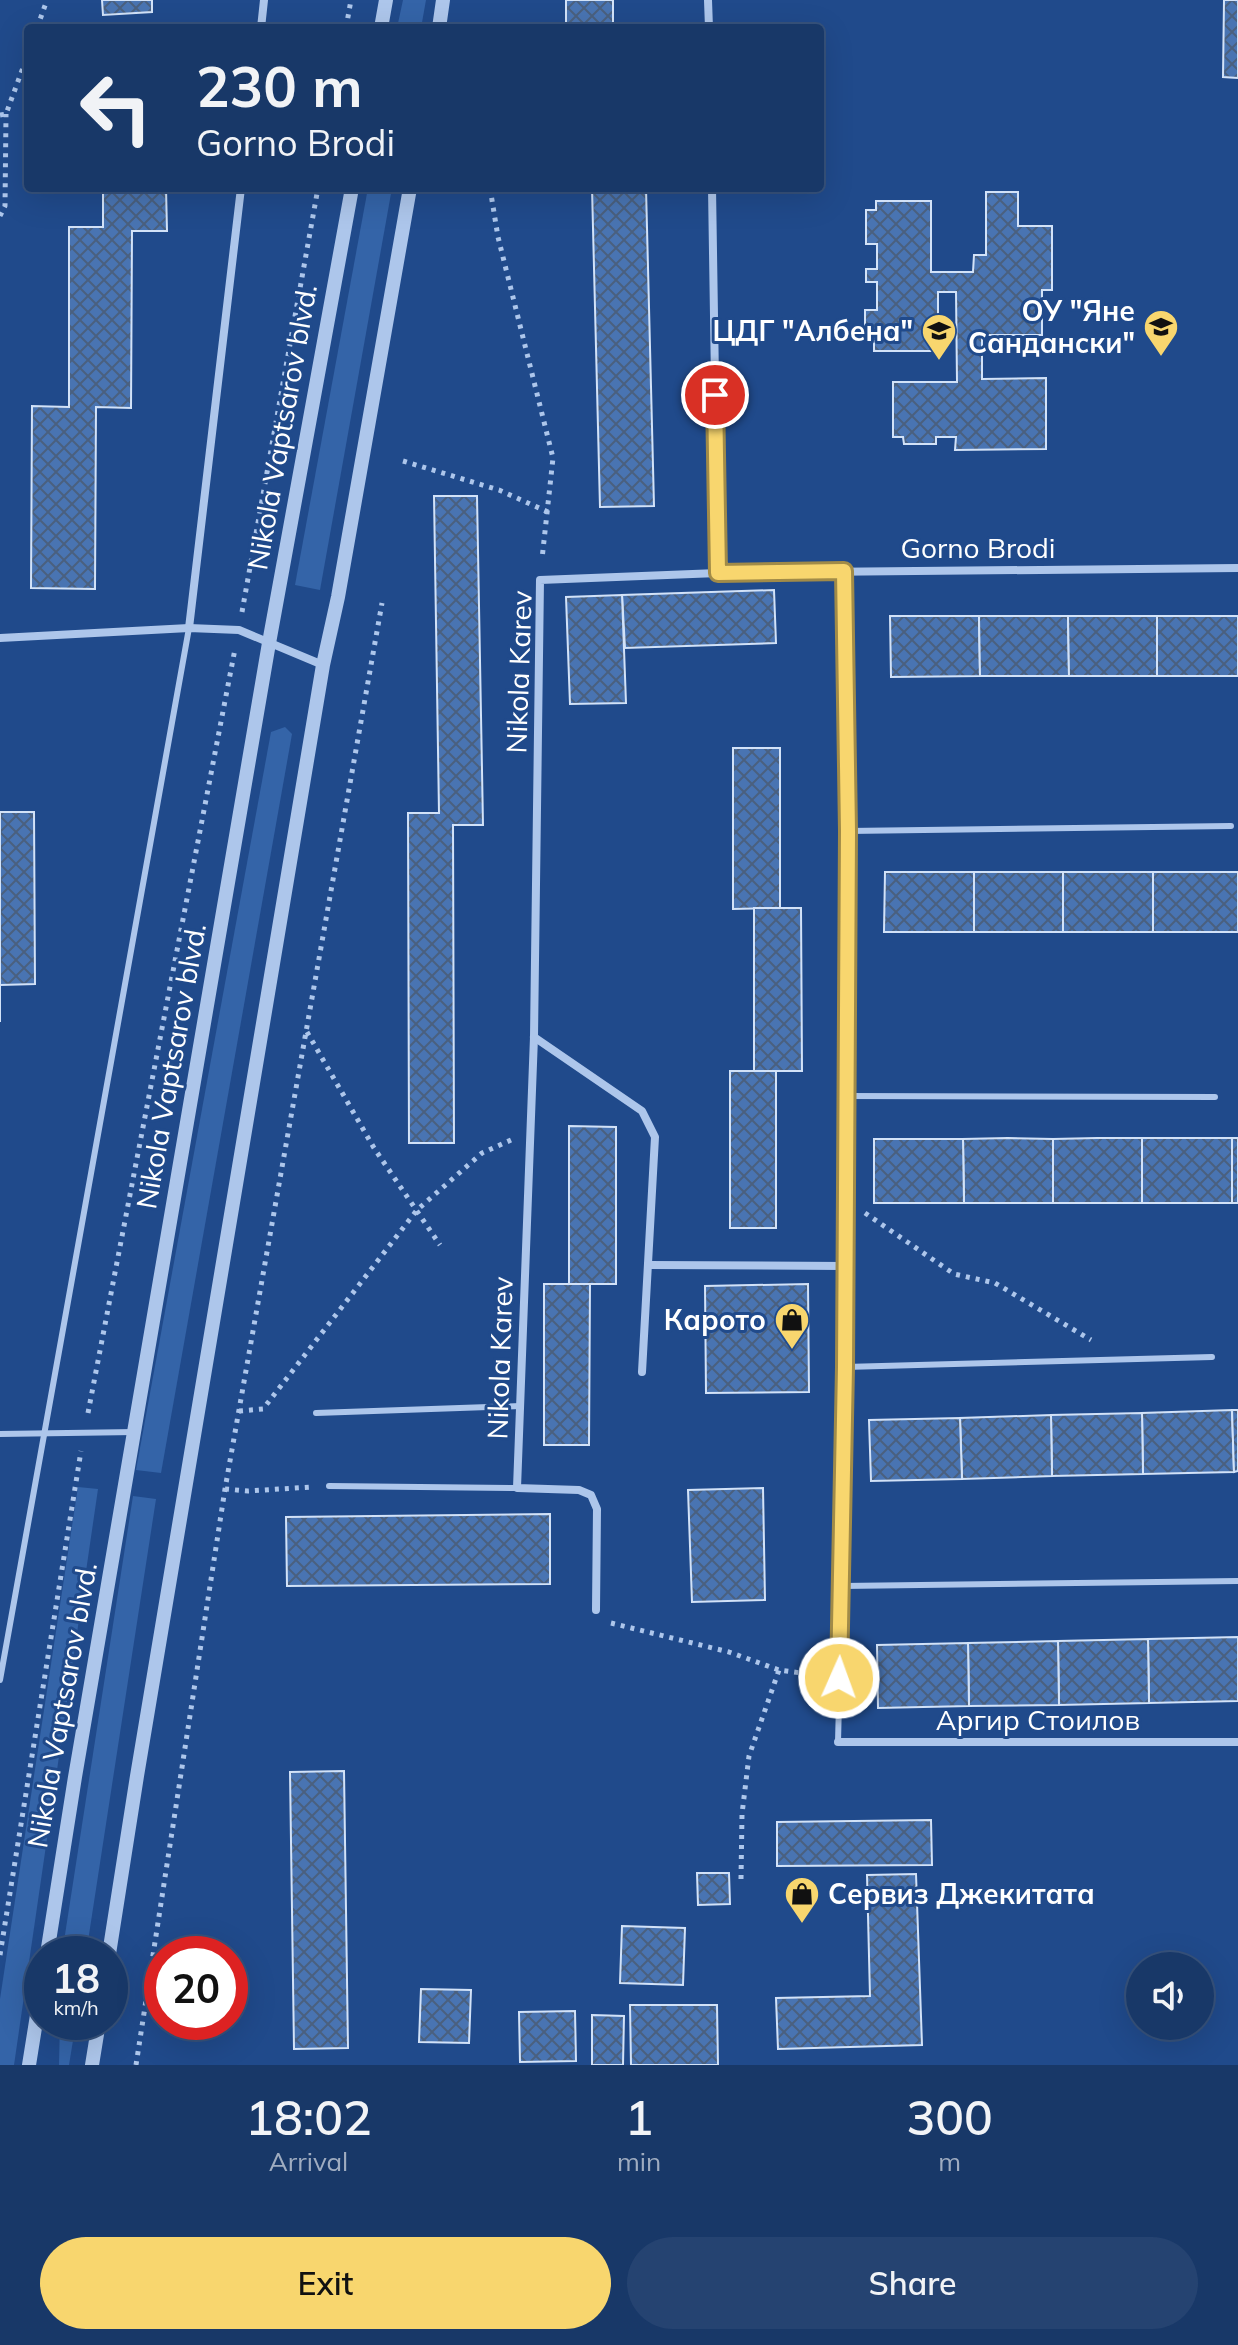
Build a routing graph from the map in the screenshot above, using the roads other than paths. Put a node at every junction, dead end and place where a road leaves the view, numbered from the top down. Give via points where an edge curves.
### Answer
1 (264, 0) edge
2 (386, 0) edge
3 (443, 0) edge
4 (708, 0) edge
5 (261, 24) edge
6 (382, 24) edge
7 (440, 24) edge
8 (709, 24) edge
9 (241, 192) edge
10 (351, 192) edge
11 (409, 192) edge
12 (712, 192) edge
13 (1238, 568) edge
14 (844, 571) junction
15 (718, 573) junction
16 (189, 628) junction
17 (0, 638) edge
18 (269, 643) junction
19 (323, 665) junction
20 (1231, 826) dead end
21 (848, 831) junction
22 (534, 1037) junction
23 (846, 1096) junction
24 (1215, 1097) dead end
25 (648, 1265) junction
26 (845, 1266) junction
27 (1212, 1357) dead end
28 (845, 1367) junction
29 (642, 1372) dead end
30 (520, 1406) junction
31 (316, 1413) dead end
32 (135, 1432) junction
33 (44, 1433) junction
34 (0, 1434) edge
35 (329, 1486) road end
36 (517, 1488) junction
37 (1238, 1581) edge
38 (842, 1586) junction
39 (596, 1610) road end
40 (0, 1680) edge
41 (838, 1742) joint
42 (1238, 1742) edge
43 (50, 1936) edge
44 (112, 1936) edge
45 (33, 2040) edge
46 (96, 2040) edge
47 (29, 2065) edge
48 (92, 2065) edge

1 - 5 street
2 - 6 street
3 - 7 street
4 - 8 street
9 - 16 street
10 - 18 street, Nikola Vaptsarov blvd.
11 - 19 street
12 - 15 street
13 - 14 street, Gorno Brodi
14 - 15 street, Gorno Brodi
14 - 21 street
15 - 22 street, Nikola Karev via 540,580
16 - 17 street
16 - 18 street via 239,630
16 - 33 lane
18 - 19 street
18 - 32 street, Nikola Vaptsarov blvd.
19 - 44 street
20 - 21 lane
21 - 23 street
22 - 25 street via 642,1111 655,1137
22 - 30 street, Nikola Karev
23 - 24 lane
23 - 26 street
25 - 26 street
25 - 29 street
26 - 28 street
27 - 28 lane
28 - 38 lane
30 - 31 lane
30 - 36 street, Nikola Karev
32 - 33 lane
32 - 43 street, Nikola Vaptsarov blvd.
33 - 34 lane
33 - 40 lane
35 - 36 lane
36 - 39 street via 591,1495 597,1509
37 - 38 lane
38 - 41 lane
41 - 42 street, Аргир Стоилов
45 - 47 street
46 - 48 street

